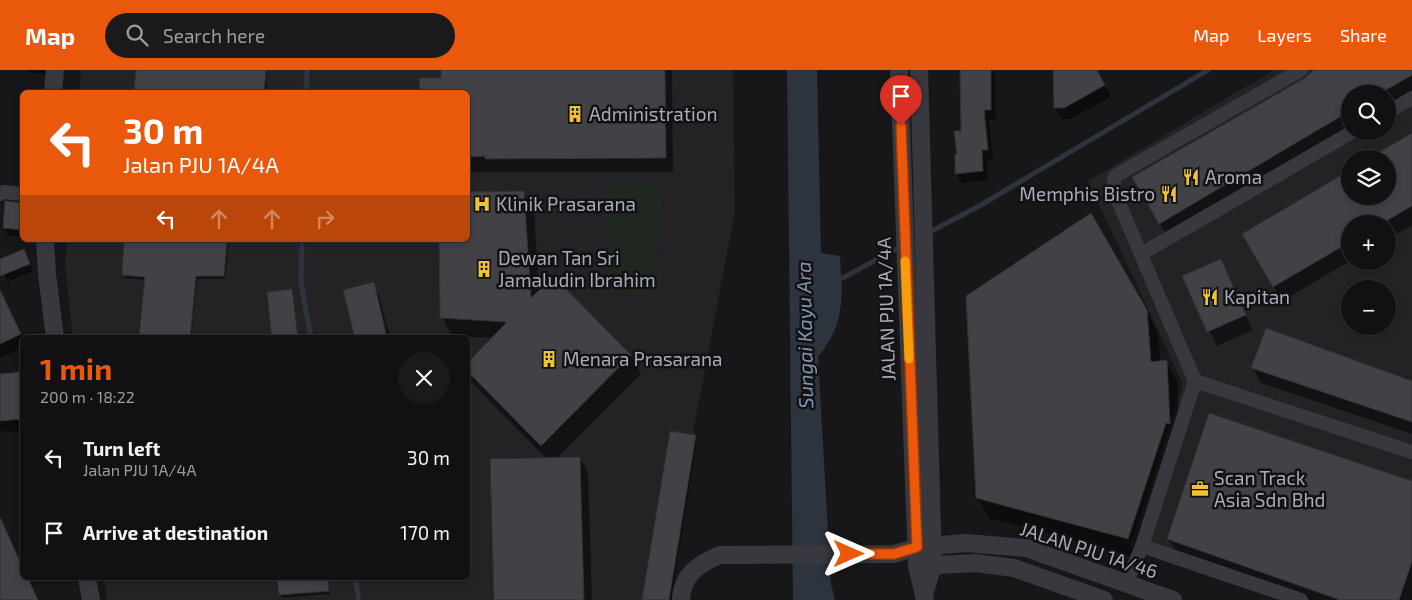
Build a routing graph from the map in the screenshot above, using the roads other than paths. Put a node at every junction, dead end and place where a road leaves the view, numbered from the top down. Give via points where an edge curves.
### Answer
1 (55, 70) edge
2 (899, 70) edge
3 (919, 70) edge
4 (1301, 70) edge
5 (53, 90) edge
6 (1412, 98) edge
7 (1396, 107) edge
8 (1341, 139) edge
9 (0, 194) edge
10 (20, 194) edge
11 (45, 242) edge
12 (1141, 254) junction
13 (55, 335) edge
14 (1196, 381) junction
15 (1412, 452) edge
16 (931, 519) junction
17 (960, 544) junction
18 (924, 546) junction
19 (1142, 546) junction
20 (890, 554) junction
21 (925, 566) junction
22 (87, 580) edge
23 (1126, 584) junction
24 (925, 596) edge
25 (91, 600) edge
26 (681, 600) edge
27 (1104, 600) edge
28 (1173, 600) edge
29 (1301, 600) edge

1 - 5 street
2 - 18 street, JALAN PJU 1A/4A via 905,260
3 - 16 street, JALAN PJU 1A/4A
4 - 12 street via 1115,176 1113,189
6 - 7 street
8 - 12 street
9 - 10 street
11 - 13 street
12 - 14 street
14 - 15 street
14 - 19 street
16 - 17 street
16 - 18 street, JALAN PJU 1A/4A
17 - 18 street, JALAN PJU 1A/46
17 - 23 street, JALAN PJU 1A/46 via 1026,548
18 - 20 street, JALAN PJU 1A/46
18 - 21 street
19 - 23 street
19 - 29 street
20 - 21 street
20 - 26 street via 720,556 706,561 688,574
21 - 24 street
21 - 27 street via 975,563 1014,568
22 - 25 street
23 - 28 street, JALAN PJU 1A/46

